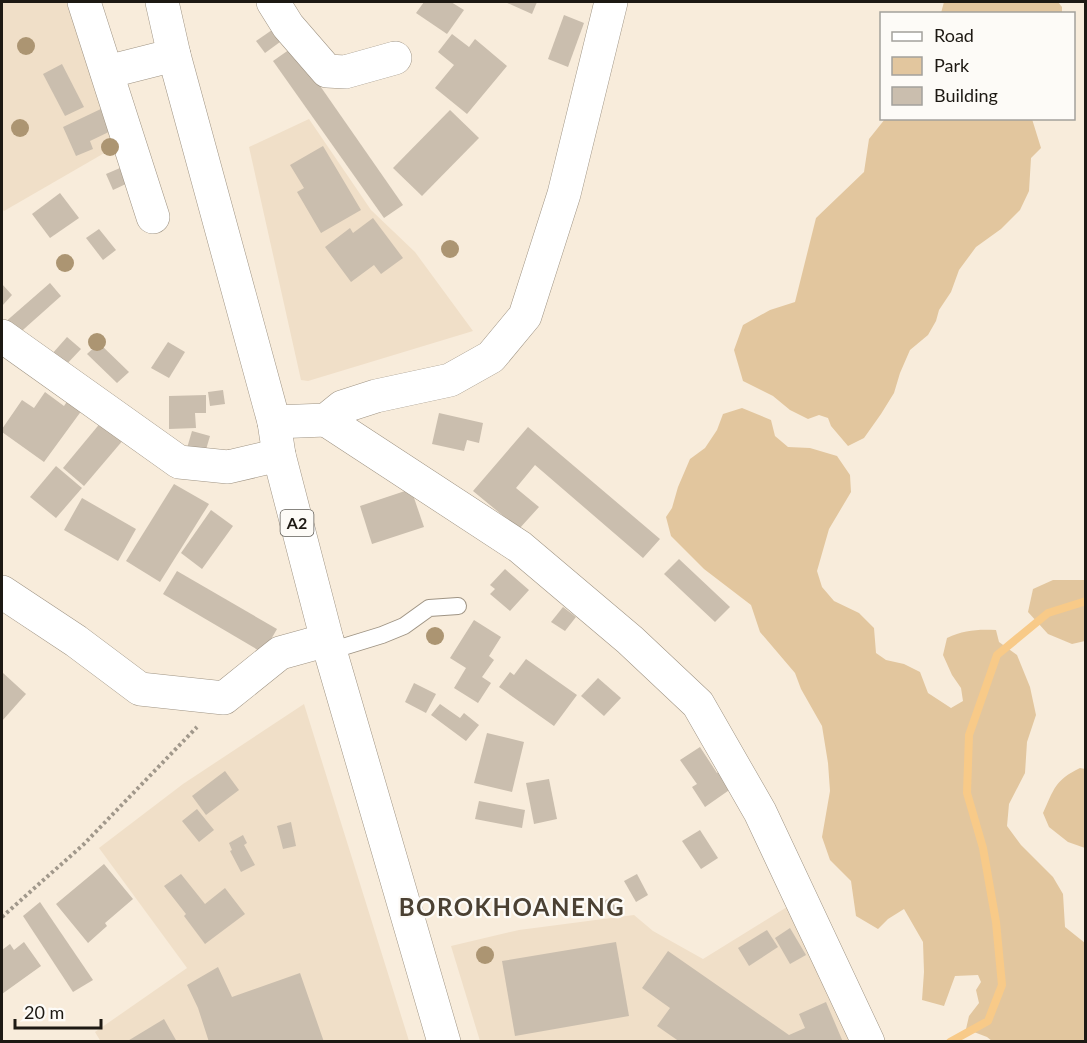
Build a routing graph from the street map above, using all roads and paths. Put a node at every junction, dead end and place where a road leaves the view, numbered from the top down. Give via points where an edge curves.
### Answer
1 (84, 2) edge
2 (162, 2) edge
3 (273, 2) edge
4 (611, 2) edge
5 (174, 54) junction
6 (395, 58) dead end
7 (107, 72) junction
8 (153, 217) dead end
9 (2, 336) edge
10 (326, 420) junction
11 (274, 422) junction
12 (279, 455) junction
13 (2, 592) edge
14 (458, 606) dead end
15 (328, 645) junction
16 (224, 698) junction
17 (2, 916) edge
18 (444, 1041) edge
19 (868, 1041) edge

1 - 7 street
2 - 5 street, A2
3 - 6 street via 288,26 327,70 345,72
4 - 10 street via 564,194 525,316 491,357 450,380 376,396 342,407
5 - 7 street
5 - 11 street, A2
7 - 8 street
9 - 12 street via 178,462 228,467
10 - 11 street
10 - 19 street via 520,547 630,640 698,704 760,812
11 - 12 street, A2
12 - 15 street, A2
13 - 16 street via 140,689
14 - 15 lane via 429,608 404,626 382,635
15 - 16 street via 280,653
15 - 18 street, A2
16 - 17 path via 84,844

